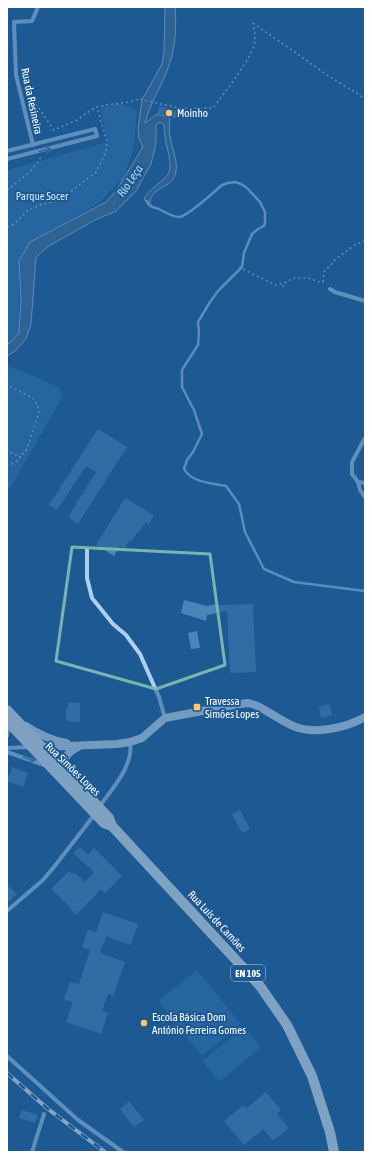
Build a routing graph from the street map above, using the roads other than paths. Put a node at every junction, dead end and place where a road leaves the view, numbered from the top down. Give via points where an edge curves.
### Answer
1 (38, 7) edge
2 (7, 22) edge
3 (14, 22) junction
4 (33, 144) junction
5 (7, 151) edge
6 (7, 159) edge
7 (330, 289) road end
8 (365, 301) edge
9 (365, 438) edge
10 (358, 482) junction
11 (365, 483) edge
12 (365, 496) edge
13 (87, 548) dead end
14 (7, 710) edge
15 (165, 718) junction
16 (9, 720) edge
17 (364, 720) edge
18 (7, 736) edge
19 (130, 742) junction
20 (30, 743) junction
21 (81, 745) junction
22 (7, 748) edge
23 (7, 752) edge
24 (45, 754) junction
25 (68, 774) junction
26 (99, 808) junction
27 (7, 911) edge
28 (7, 1056) edge
29 (44, 1114) dead end
30 (32, 1152) edge
31 (123, 1152) edge
32 (334, 1152) edge

1 - 3 street via 32,21
2 - 3 street
3 - 4 street, Rua da Resineira via 16,75
4 - 5 street
6 -> 4 street via 97,136 95,128
7 - 8 street
9 - 10 street via 352,462 352,474
10 - 11 street
10 - 12 street
13 - 15 street via 87,578 92,598 140,654 159,697
14 - 16 main road, Rua Luís de Camões / EN 105
15 - 17 street via 248,704 304,729 324,730
15 - 19 street, Rua Simões Lopes via 142,738
16 - 18 street
16 - 20 main road, Rua Luís de Camões / EN 105
16 - 21 street, Rua Simões Lopes via 59,742
19 - 21 street, Rua Simões Lopes
19 - 26 street via 130,754 125,770
20 - 22 street, Rua Simões Lopes
20 - 24 main road, Rua Luís de Camões / EN 105
21 - 24 street, Rua Simões Lopes
21 - 25 street, Rua Simões Lopes via 69,752 65,759 64,765
23 -> 24 street, Rua Simões Lopes via 28,758
24 - 25 main road, Rua Luís de Camões / EN 105
24 - 26 main road, Rua Luís de Camões / EN 105
24 - 26 street, Rua Simões Lopes via 91,804
25 - 26 main road, Rua Luís de Camões / EN 105
26 - 27 street via 43,880
26 - 32 main road, Rua Luís de Camões / EN 105 via 109,818 112,826 260,986 287,1025 312,1076
28 - 31 street via 78,1120
29 - 30 street

